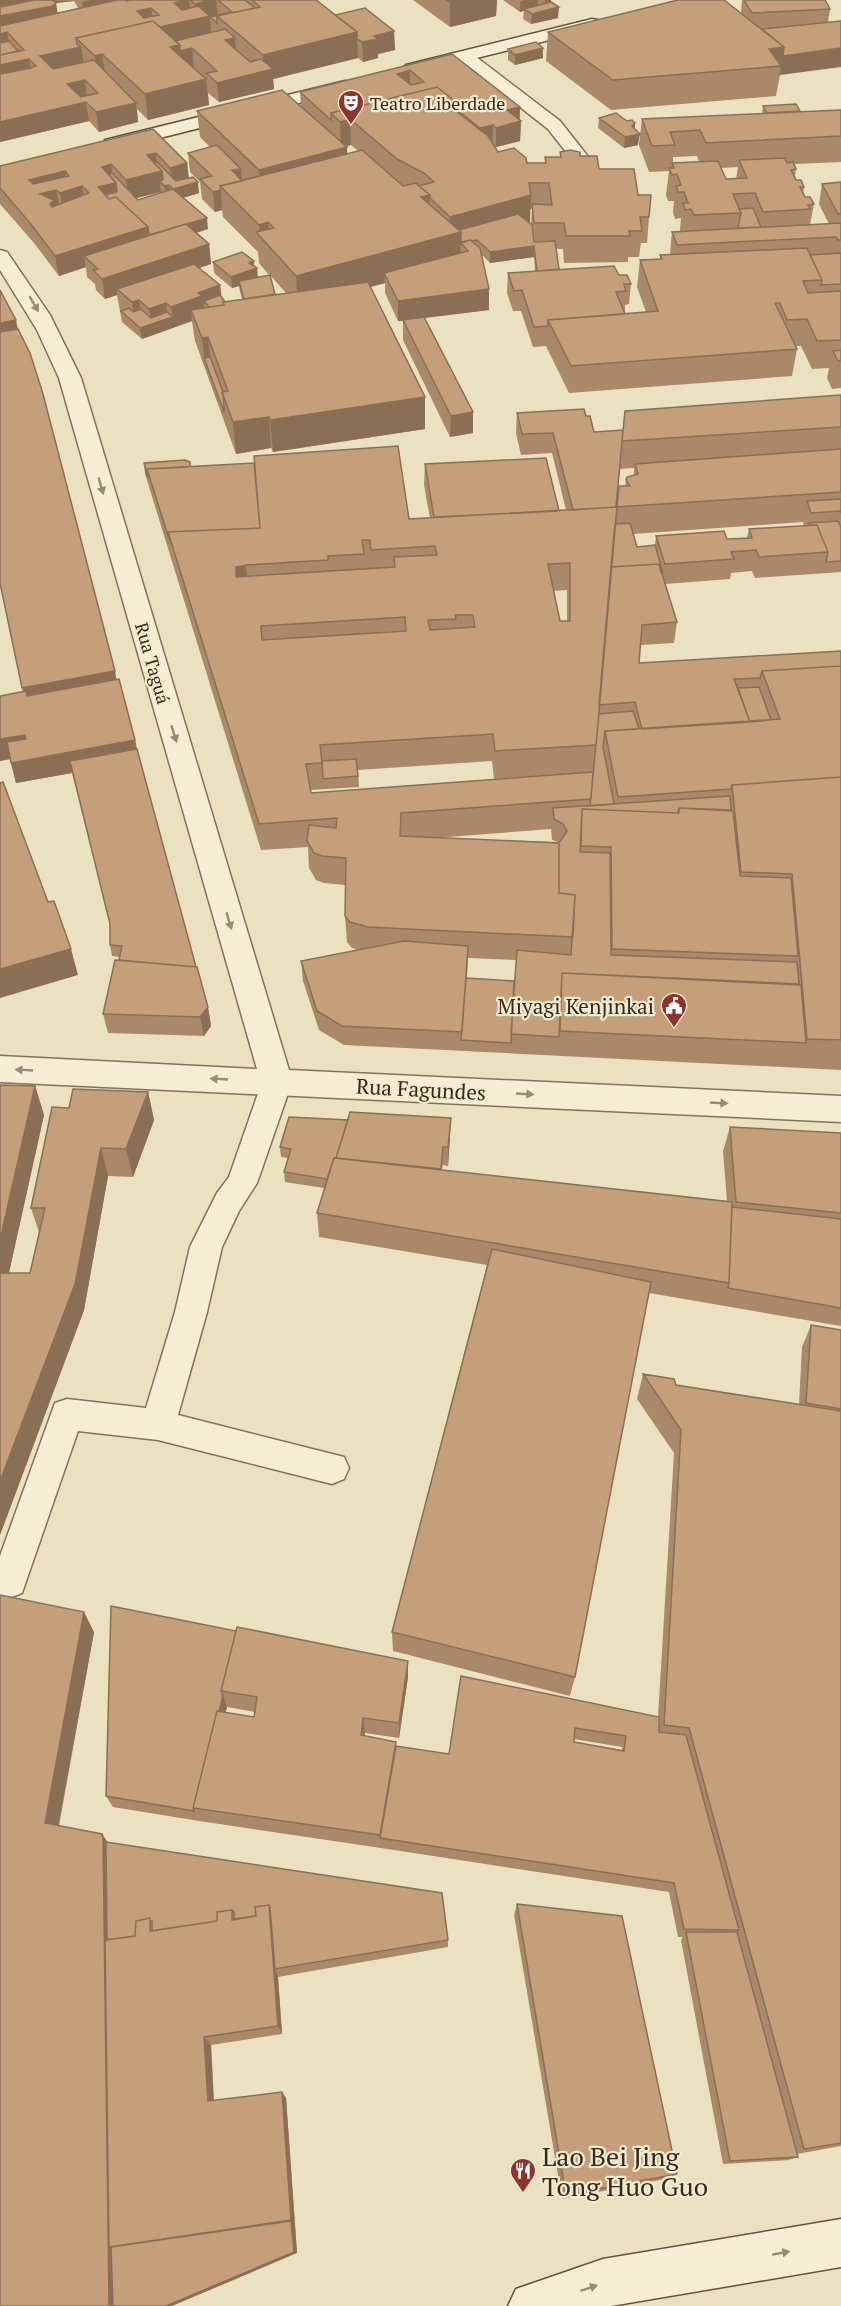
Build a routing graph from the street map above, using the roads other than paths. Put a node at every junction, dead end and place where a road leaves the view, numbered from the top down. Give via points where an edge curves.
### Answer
1 (611, 20) edge
2 (465, 56) junction
3 (399, 72) edge
4 (364, 81) edge
5 (98, 147) edge
6 (584, 163) edge
7 (0, 256) edge
8 (0, 1069) edge
9 (278, 1082) junction
10 (841, 1109) edge
11 (158, 1425) junction
12 (332, 1468) dead end
13 (9, 1581) dead end
14 (841, 2243) edge
15 (534, 2306) edge

1 - 2 street
2 - 3 street
2 - 6 lane via 554,125
4 - 5 street
7 -> 9 street, Rua Taguá via 55,342 70,378
9 -> 8 street, Rua Fagundes
9 -> 10 street, Rua Fagundes
9 - 11 lane via 242,1183 206,1247
11 - 12 lane
11 - 13 lane via 67,1414
15 -> 14 street via 603,2283

